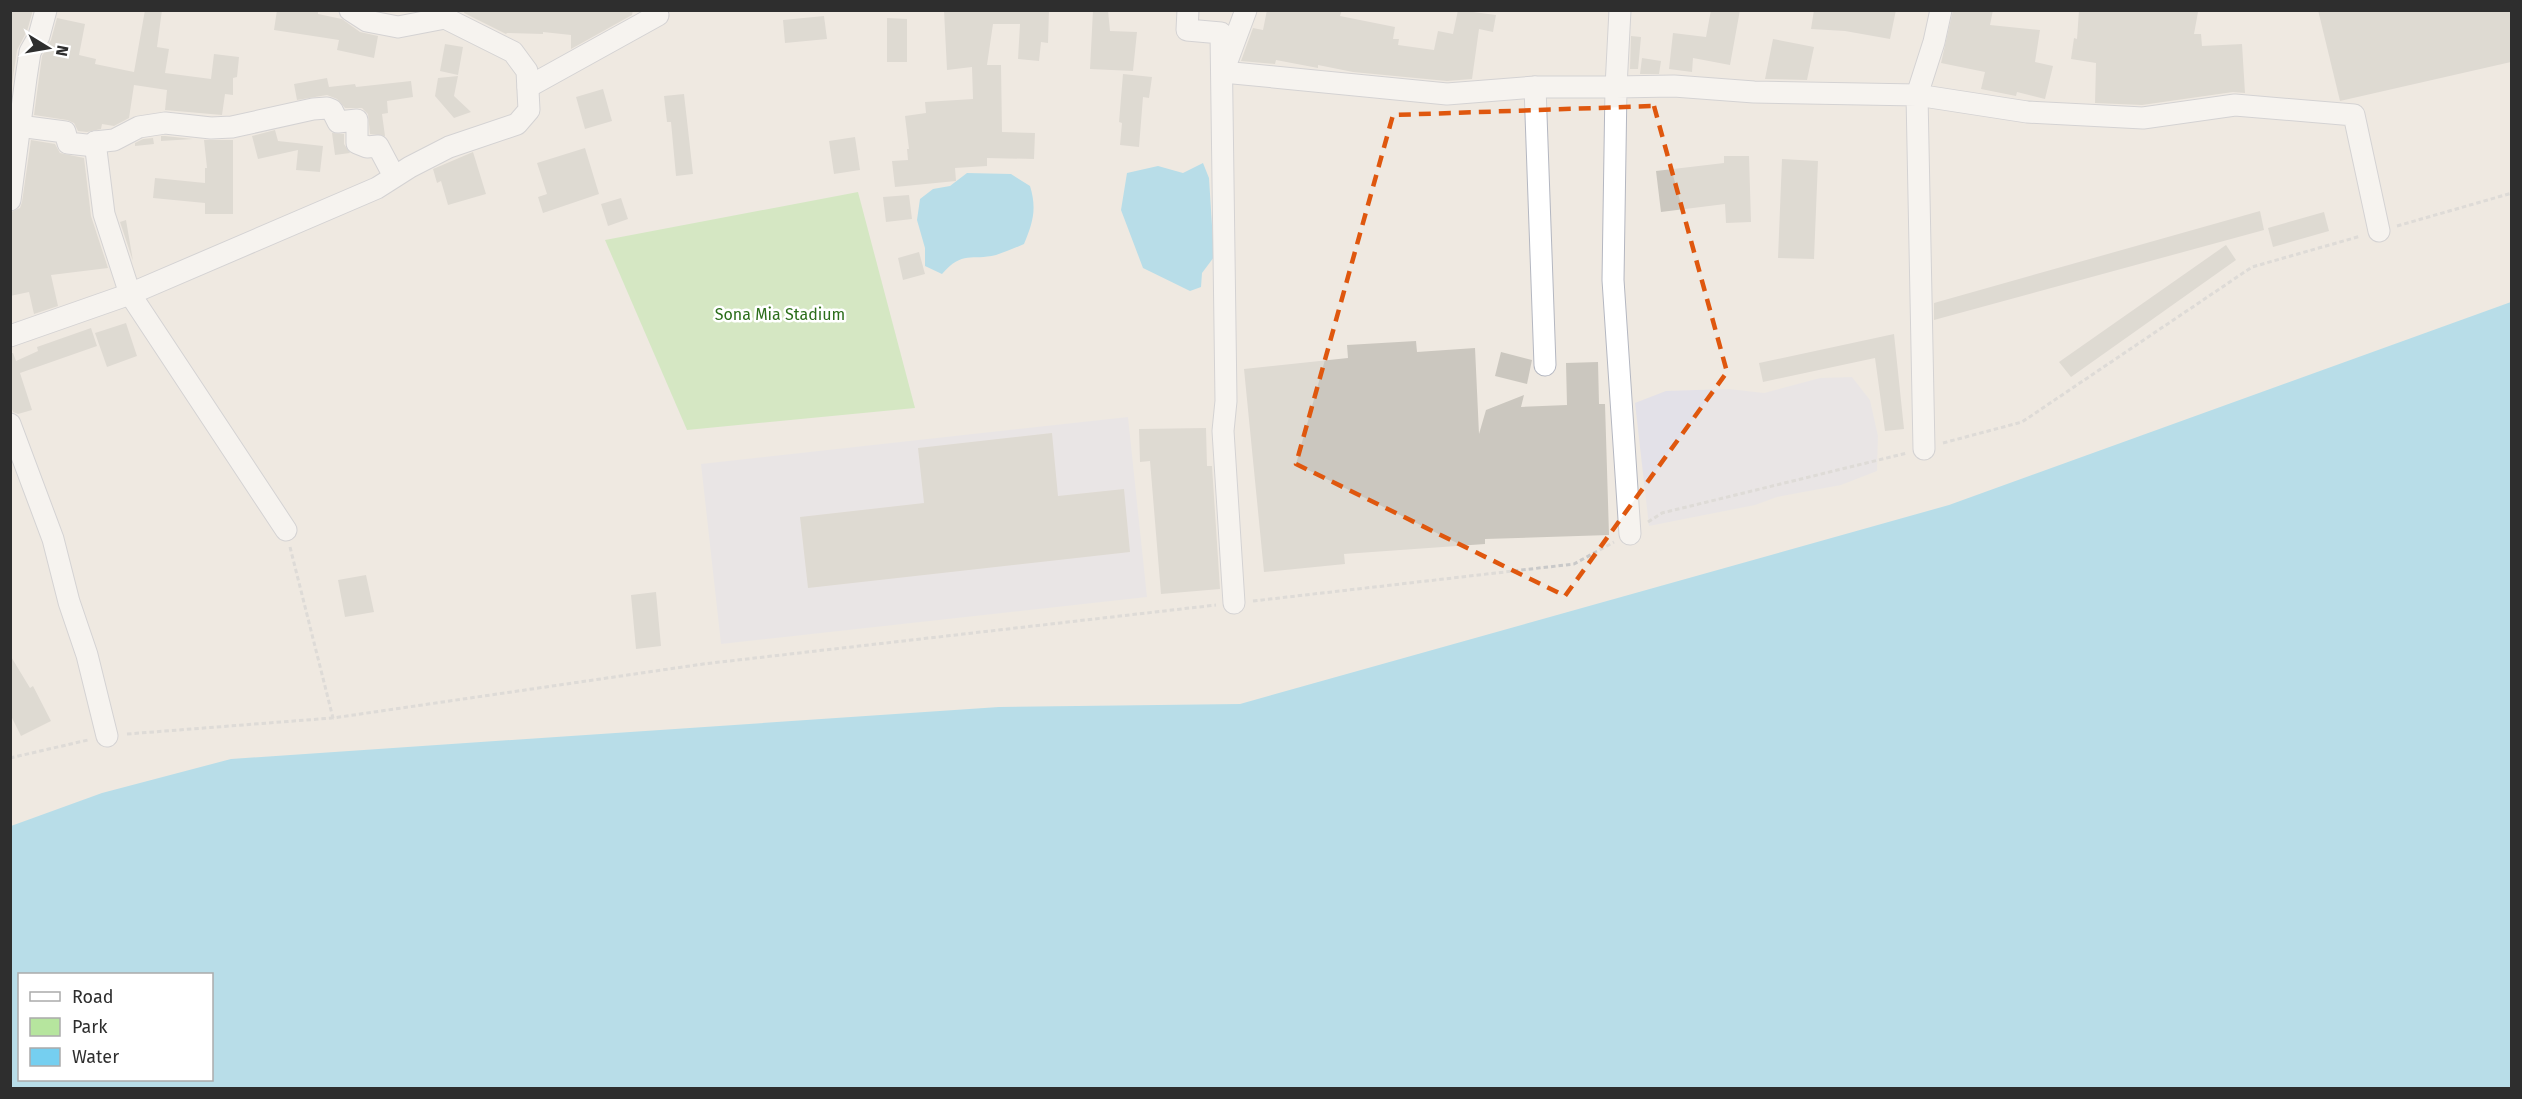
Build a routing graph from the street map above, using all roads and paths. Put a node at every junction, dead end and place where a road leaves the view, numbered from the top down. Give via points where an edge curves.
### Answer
1 (46, 10) edge
2 (350, 10) edge
3 (1188, 10) edge
4 (1246, 10) edge
5 (1620, 10) edge
6 (1941, 10) edge
7 (448, 14) edge
8 (658, 15) dead end
9 (1223, 72) junction
10 (528, 87) junction
11 (1535, 87) junction
12 (1616, 87) junction
13 (1917, 95) junction
14 (19, 126) junction
15 (95, 142) junction
16 (394, 176) junction
17 (2511, 193) edge
18 (10, 200) edge
19 (2379, 231) junction
20 (130, 294) junction
21 (10, 336) edge
22 (1545, 365) dead end
23 (10, 424) edge
24 (1924, 449) junction
25 (286, 530) joint
26 (1630, 534) junction
27 (1234, 603) junction
28 (334, 718) junction
29 (107, 736) junction
30 (10, 758) edge

1 - 14 street via 30,52
2 - 7 street via 367,21 398,27
3 - 9 street via 1187,30 1221,33
4 - 9 street
5 - 12 street
6 - 13 street
7 - 10 street via 513,52 527,70
8 - 10 street
9 - 11 street via 1447,94
9 - 27 street via 1223,431
10 - 16 street via 529,110 517,124 449,147
11 - 12 street
11 - 22 street
12 - 13 street
12 - 26 street via 1614,280
13 - 19 street via 2026,112 2143,118 2235,105 2354,116
13 - 24 street
14 - 15 street via 65,132 68,143 95,146
14 - 18 street
15 - 16 street via 114,140 139,127 156,124 232,127 327,108 338,122 357,120 357,143 378,146
15 - 20 street via 104,214
16 - 20 street via 369,191
17 - 19 path
19 - 24 path via 2252,267 2022,422
20 - 21 street
20 - 25 street
23 - 29 street via 53,539
24 - 26 path via 1662,513
25 - 28 path
26 - 27 path via 1574,564
27 - 28 path via 703,664
28 - 29 path
29 - 30 path

